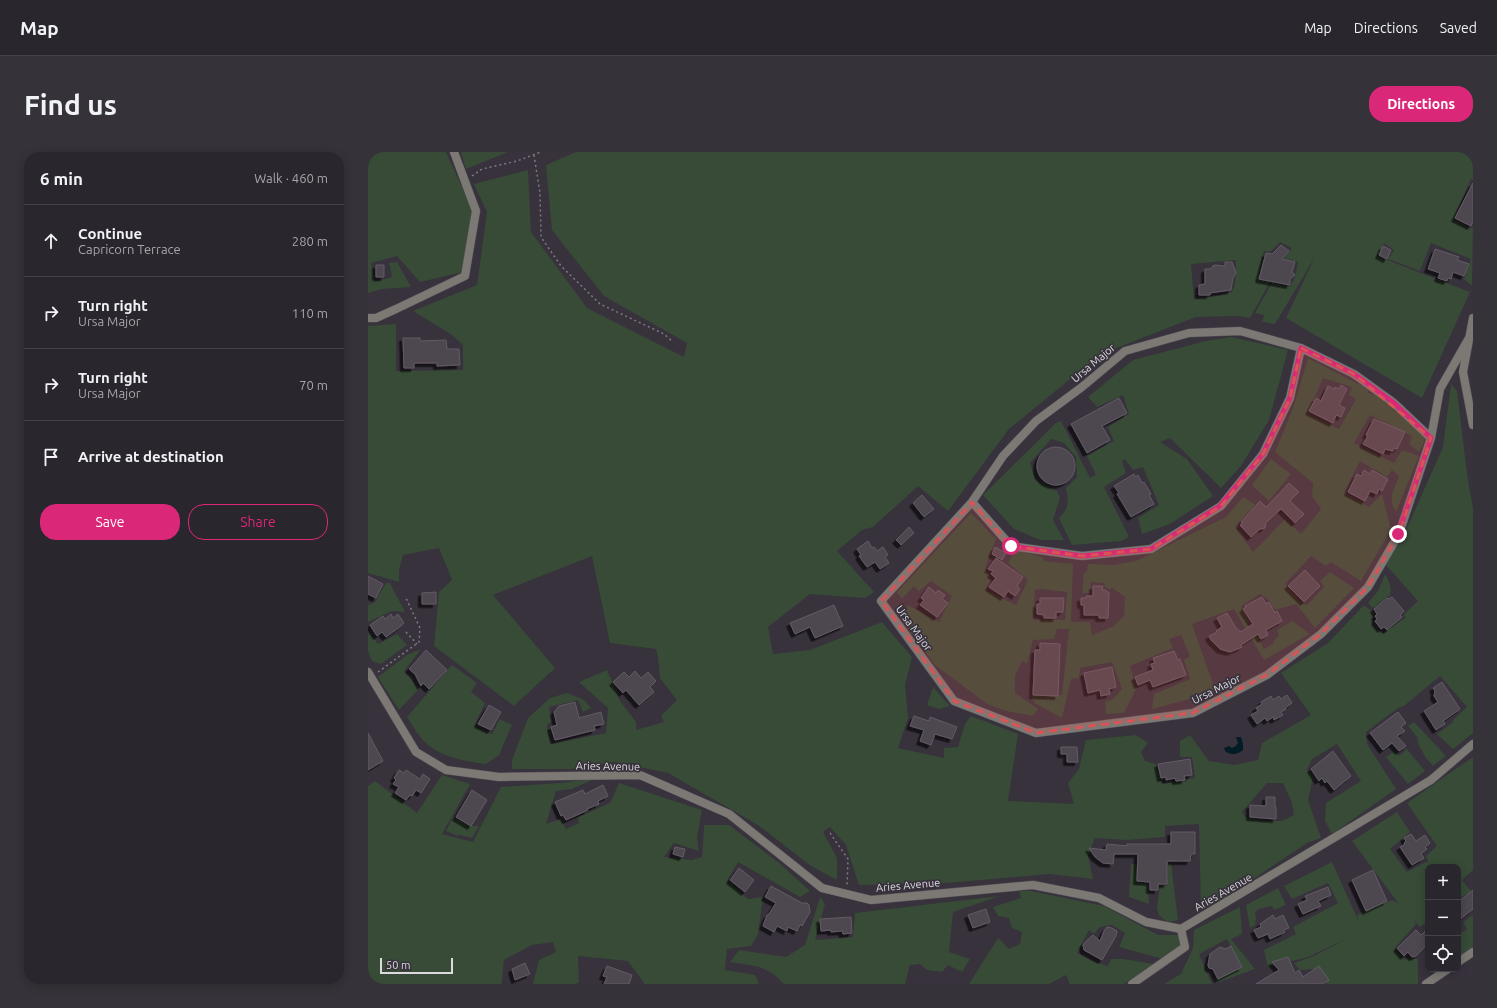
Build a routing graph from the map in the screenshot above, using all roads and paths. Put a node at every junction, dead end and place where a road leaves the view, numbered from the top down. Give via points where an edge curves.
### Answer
1 (454, 152) edge
2 (541, 152) edge
3 (534, 155) junction
4 (465, 181) junction
5 (368, 318) edge
6 (1473, 318) edge
7 (1469, 338) junction
8 (672, 342) dead end
9 (1301, 348) junction
10 (1473, 425) edge
11 (1431, 438) junction
12 (972, 502) junction
13 (405, 596) dead end
14 (406, 632) dead end
15 (417, 644) junction
16 (370, 674) edge
17 (1473, 744) edge
18 (830, 833) dead end
19 (847, 894) junction
20 (1181, 929) junction
21 (1473, 952) edge
22 (1461, 960) edge
23 (1444, 972) edge
24 (1132, 984) edge
25 (1426, 984) edge

1 - 4 street
2 - 3 path
3 - 4 path via 482,169
3 - 8 path via 540,193 541,237 562,266 600,304 664,334
4 - 5 street via 476,211 466,276 376,318
6 - 7 street
7 - 10 street via 1463,372
7 - 11 street, Ursa Major via 1440,389
9 - 11 street, Ursa Major via 1354,374 1394,403
9 - 12 street, Ursa Major via 1240,331 1189,333 1125,351 1036,421 1003,456
9 - 12 street via 1290,398 1263,454 1220,506 1151,549 1082,556 1011,546
11 - 12 street, Ursa Major via 1398,534 1368,587 1321,634 1267,675 1193,713 1036,732 954,701 881,602
13 - 15 path via 420,628
14 - 15 path
15 - 16 path
16 - 19 street, Aries Avenue via 416,752 446,770 499,777 640,775 730,814 822,888
17 - 20 street, Aries Avenue via 1431,780
18 - 19 path via 848,859
19 - 20 street, Aries Avenue via 871,900 1033,885 1099,898 1146,922
20 - 24 street via 1185,947
21 - 22 street
23 - 25 street

